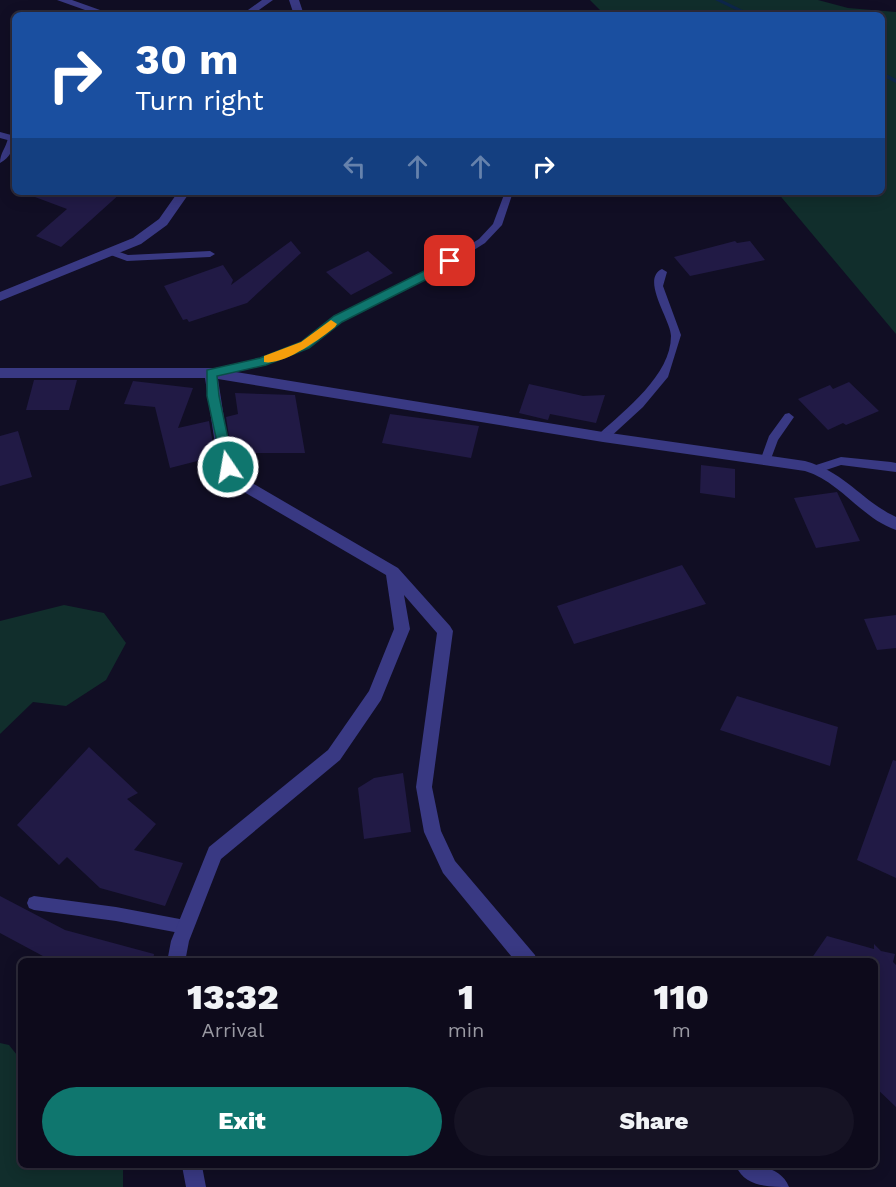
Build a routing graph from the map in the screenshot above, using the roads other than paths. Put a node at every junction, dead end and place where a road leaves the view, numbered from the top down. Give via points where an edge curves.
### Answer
1 (62, 0) edge
2 (268, 0) edge
3 (100, 12) edge
4 (250, 12) edge
5 (12, 142) edge
6 (0, 159) edge
7 (182, 195) edge
8 (508, 195) edge
9 (111, 252) junction
10 (210, 254) dead end
11 (662, 272) dead end
12 (0, 297) edge
13 (0, 373) edge
14 (211, 373) junction
15 (789, 417) dead end
16 (603, 436) junction
17 (765, 461) junction
18 (896, 468) edge
19 (818, 469) junction
20 (896, 524) edge
21 (393, 572) junction
22 (34, 903) dead end
23 (185, 927) junction
24 (177, 958) edge
25 (525, 958) edge
26 (192, 1168) edge
27 (749, 1168) edge
28 (196, 1187) edge
29 (778, 1187) edge

1 - 3 street
2 - 4 street
5 - 6 lane
7 - 9 street via 163,222 137,241
8 - 14 lane via 497,225 482,241 433,272 338,319 305,345 262,362
9 - 10 lane via 127,258
9 - 12 street
11 - 16 lane via 658,285 676,335 663,377
13 - 14 street
14 - 16 street
14 - 21 street via 228,467 237,481
15 - 17 lane via 773,439
16 - 17 street
17 - 19 street
18 - 19 lane via 840,462
19 - 20 street via 830,474 874,514
21 - 23 street via 402,629 375,695 334,755 215,853
21 - 25 street via 445,632 424,787 433,832 449,867
22 - 23 lane
23 - 24 street
26 - 28 street
27 - 29 street

